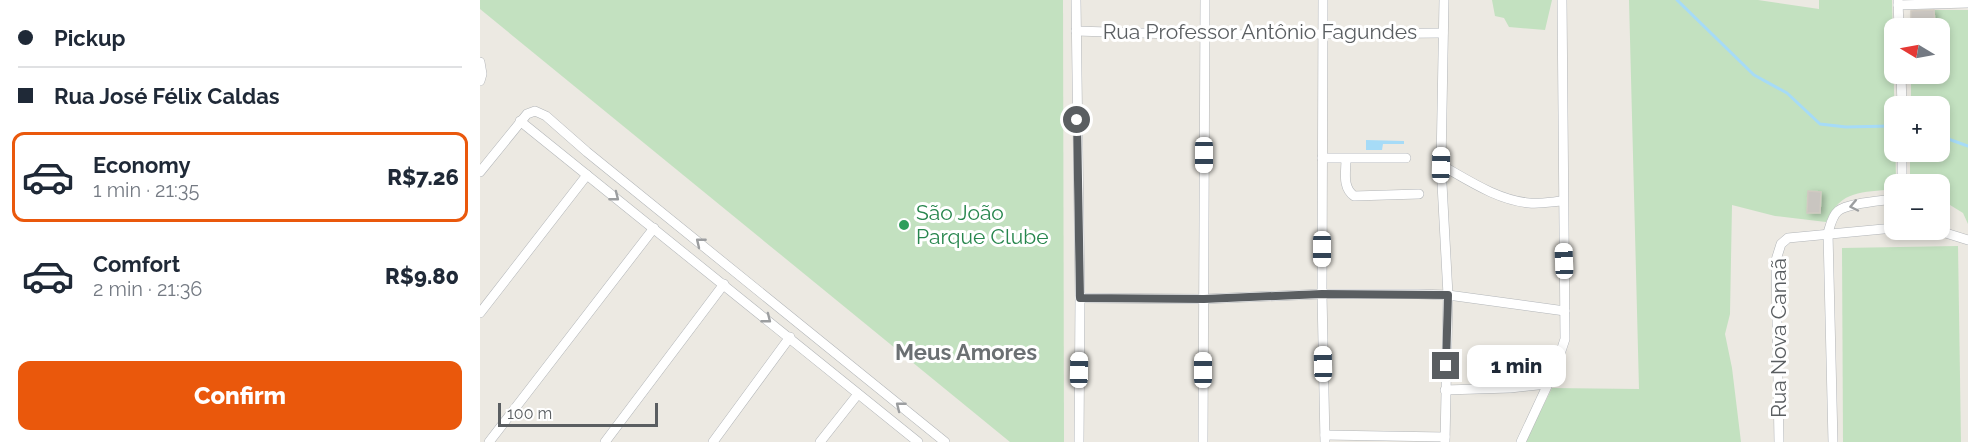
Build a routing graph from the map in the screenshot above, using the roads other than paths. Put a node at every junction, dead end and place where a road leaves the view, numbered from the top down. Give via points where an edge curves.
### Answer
1 (1076, 0) edge
2 (1205, 0) edge
3 (1323, 0) edge
4 (1444, 0) edge
5 (1562, 0) edge
6 (1898, 2) edge
7 (1968, 3) edge
8 (1899, 18) edge
9 (1076, 30) junction
10 (1443, 33) junction
11 (1205, 35) junction
12 (1323, 35) junction
13 (480, 62) edge
14 (480, 81) edge
15 (520, 121) junction
16 (587, 152) junction
17 (1322, 158) junction
18 (1406, 158) dead end
19 (1346, 159) junction
20 (1441, 165) junction
21 (575, 166) junction
22 (608, 168) junction
23 (480, 172) edge
24 (587, 175) junction
25 (598, 184) junction
26 (1419, 194) dead end
27 (1562, 201) junction
28 (1884, 201) edge
29 (654, 228) junction
30 (1884, 229) edge
31 (1828, 233) junction
32 (1950, 234) edge
33 (1968, 240) edge
34 (726, 263) junction
35 (715, 276) junction
36 (742, 277) junction
37 (724, 284) junction
38 (732, 291) junction
39 (1322, 294) junction
40 (1448, 295) junction
41 (1080, 298) junction
42 (1204, 299) junction
43 (1565, 311) junction
44 (480, 313) edge
45 (790, 337) junction
46 (859, 372) junction
47 (1547, 384) junction
48 (847, 385) junction
49 (879, 389) junction
50 (1445, 390) junction
51 (858, 394) junction
52 (868, 404) junction
53 (1325, 438) edge
54 (1445, 439) edge
55 (489, 442) edge
56 (605, 442) edge
57 (713, 442) edge
58 (820, 442) edge
59 (918, 442) edge
60 (945, 442) edge
61 (1079, 442) edge
62 (1203, 442) edge
63 (1521, 442) edge
64 (1779, 442) edge
65 (1833, 442) edge

1 - 9 street
2 - 11 street
3 - 12 street
4 - 10 street
5 - 27 street
6 - 7 street
6 - 8 street
9 - 11 street, Rua Professor Antônio Fagundes
9 - 41 street
10 - 12 street, Rua Professor Antônio Fagundes
10 - 20 street
11 - 12 street, Rua Professor Antônio Fagundes
11 - 42 street
12 - 17 street
13 - 14 street
15 - 16 street via 527,114 541,113
15 - 21 street
15 - 23 street
16 - 21 street
16 - 22 street
17 - 19 street
17 - 39 street
18 - 19 street
19 - 26 street via 1345,186 1354,196
20 - 27 street via 1514,201
20 - 40 street
21 - 24 street
22 - 25 street
34 -> 22 street
24 - 25 street
24 - 44 street
25 -> 29 street
27 - 43 street
28 -> 31 street via 1839,210
29 - 35 street
29 - 55 street
30 - 31 street
31 - 64 street, Rua Nova Canaã via 1788,238 1781,244 1776,260
31 - 65 street
32 - 33 street
34 - 35 street
34 - 36 street
35 - 37 street
36 - 38 street
36 - 46 street
37 - 38 street
37 - 56 street
38 -> 45 street
39 - 40 street
39 - 42 street
39 - 53 street
40 - 43 street
40 - 50 street
41 - 42 street
41 - 61 street
42 - 62 street
43 - 47 street via 1565,339
45 - 48 street
45 - 57 street
46 - 48 street
46 - 49 street
47 - 50 street
47 - 63 street
48 - 51 street
49 - 52 street
60 -> 49 street
50 - 54 street
51 - 52 street
51 - 58 street
52 - 59 street
53 - 54 street

